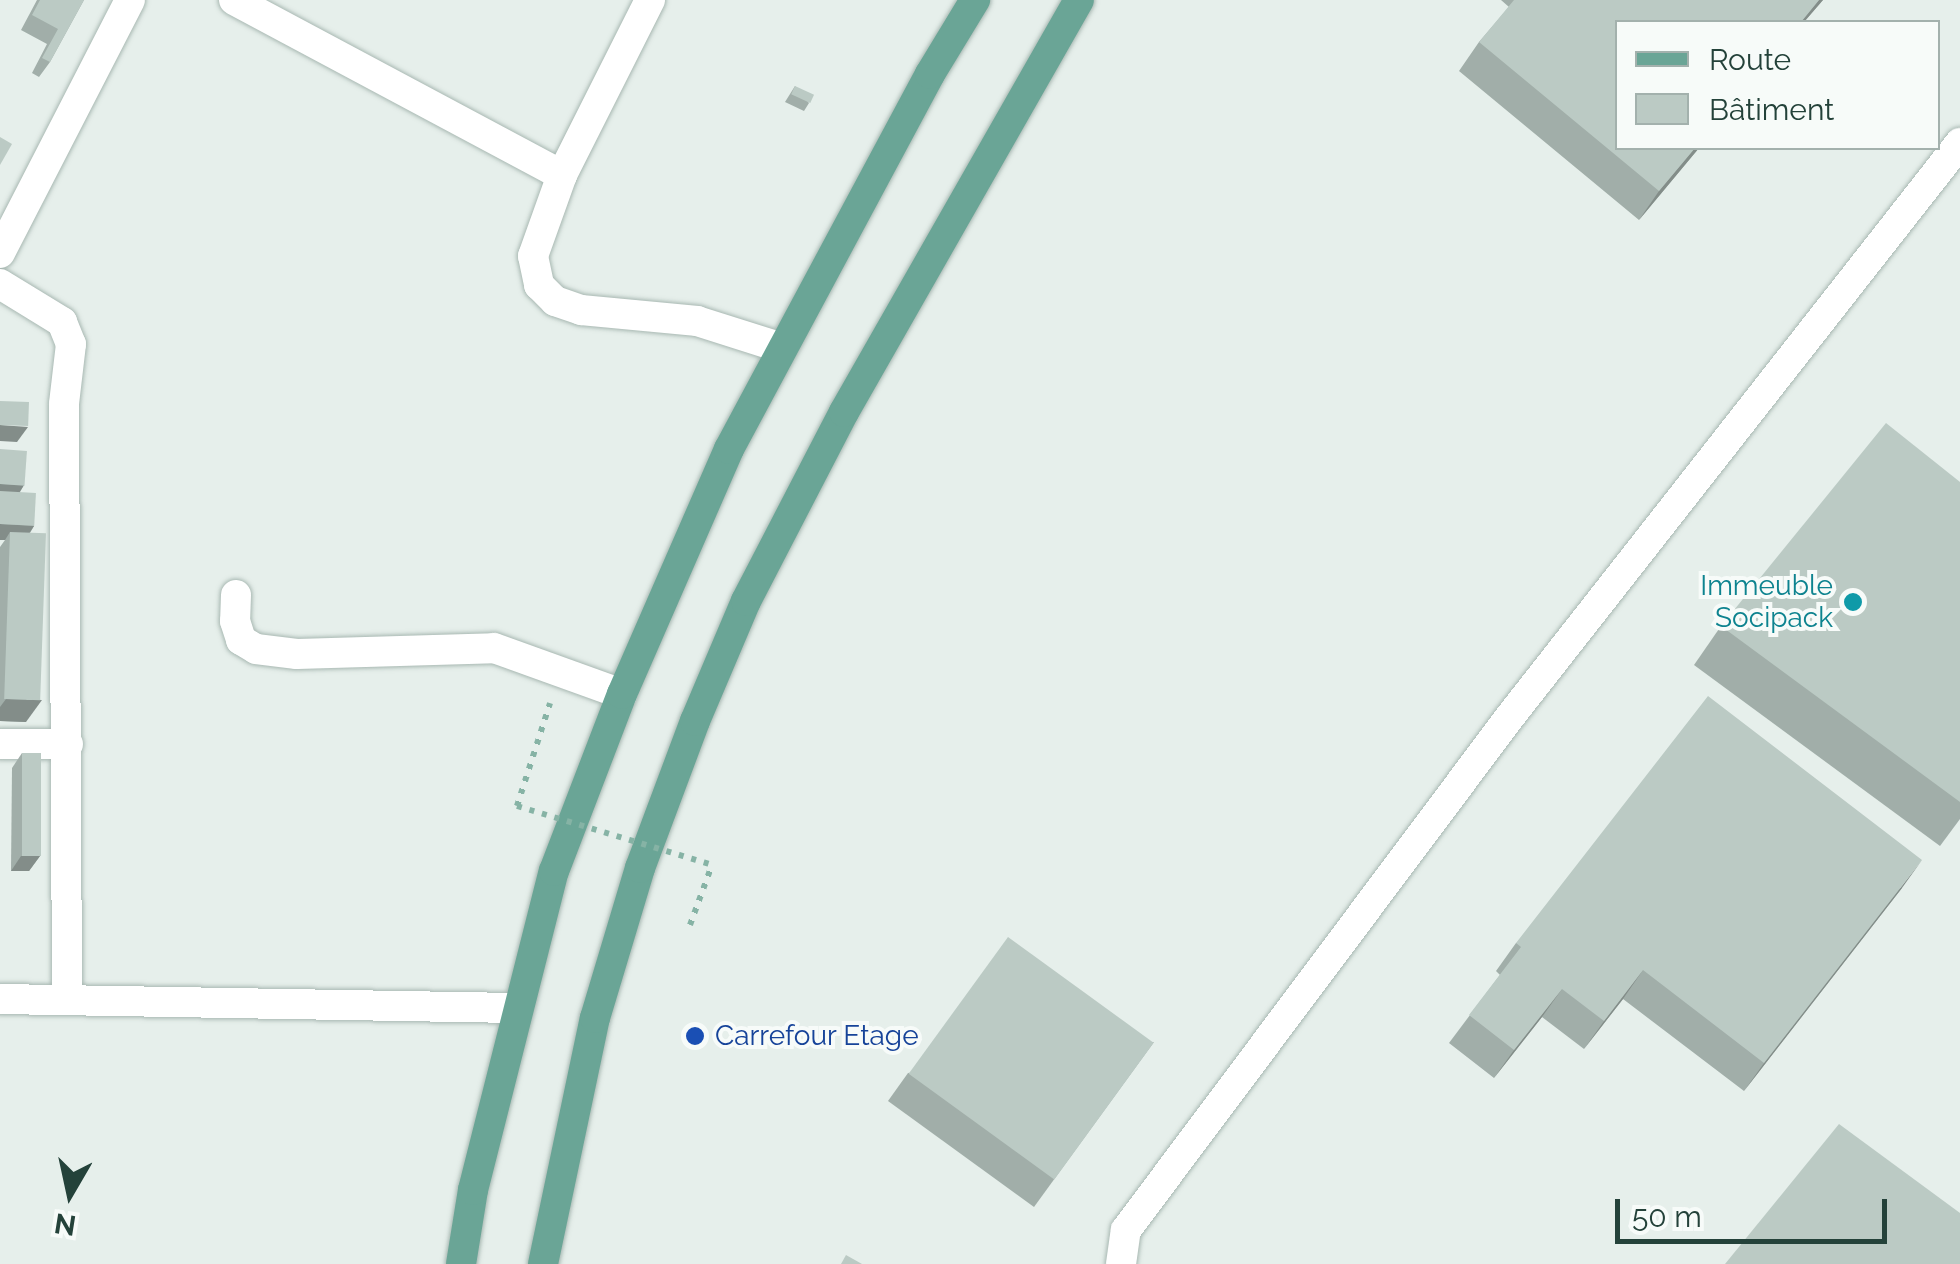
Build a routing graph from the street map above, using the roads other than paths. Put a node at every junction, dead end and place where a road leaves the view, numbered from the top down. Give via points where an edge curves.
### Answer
1 (130, 0) edge
2 (234, 0) edge
3 (650, 0) edge
4 (975, 0) edge
5 (1078, 0) edge
6 (1960, 144) edge
7 (562, 175) junction
8 (0, 253) edge
9 (0, 284) edge
10 (782, 348) junction
11 (236, 596) dead end
12 (622, 694) junction
13 (0, 744) edge
14 (68, 744) junction
15 (0, 1000) edge
16 (67, 1000) junction
17 (518, 1008) junction
18 (460, 1264) edge
19 (543, 1264) edge
20 (1121, 1264) edge

1 - 8 street
2 - 7 street
3 - 7 street
4 - 10 main road
5 - 19 main road via 844,412 746,602 694,721 594,1018
6 - 20 street via 1485,750 1126,1230
7 - 10 street via 533,256 540,285 555,301 630,318 697,321
9 - 14 street via 62,322 71,344 64,404
10 - 12 main road via 729,449
11 - 12 street via 241,640 256,649 297,654 494,648
12 - 17 main road via 554,871
13 - 14 street
14 - 16 street
15 - 16 street
16 - 17 street
17 - 18 main road

